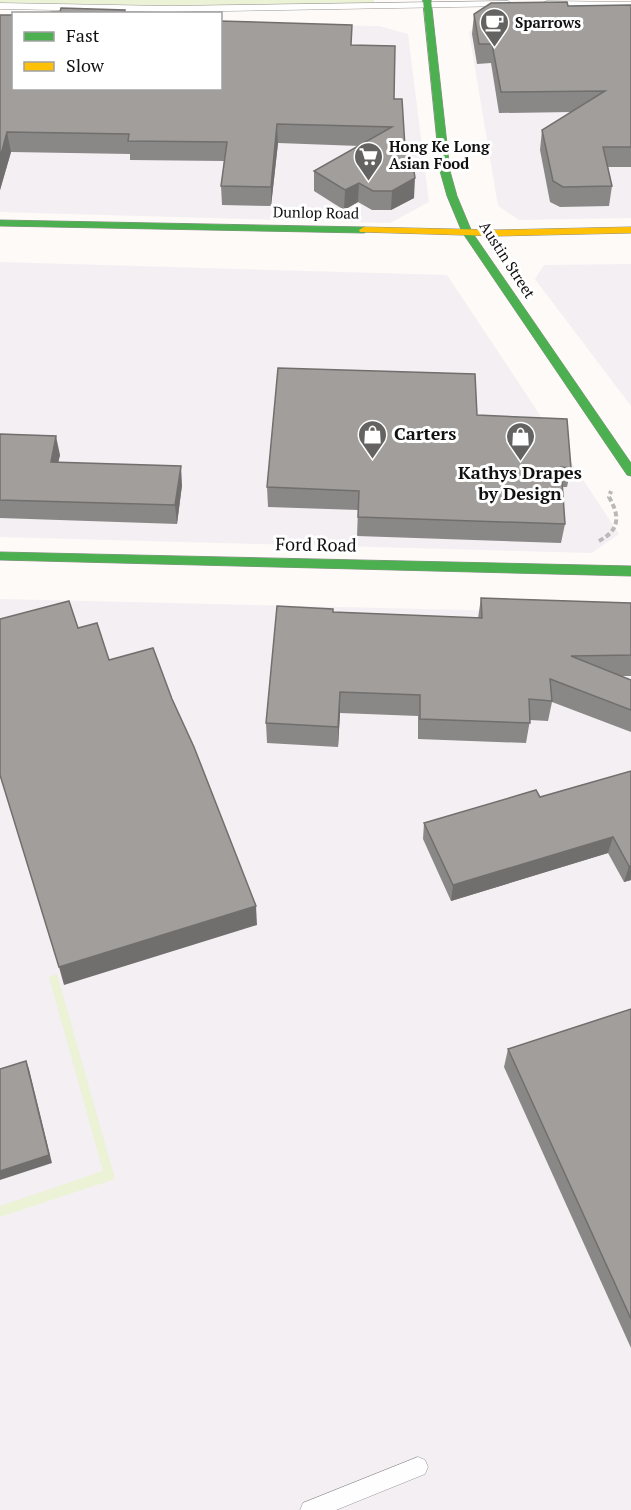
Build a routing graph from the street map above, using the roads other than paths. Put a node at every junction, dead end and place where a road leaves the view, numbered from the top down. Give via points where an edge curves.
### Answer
1 (427, 3) edge
2 (524, 4) edge
3 (536, 4) edge
4 (631, 5) edge
5 (0, 6) edge
6 (0, 224) edge
7 (631, 230) edge
8 (467, 232) junction
9 (631, 472) edge
10 (0, 556) edge
11 (631, 571) edge
12 (418, 1467) dead end
13 (310, 1510) edge

1 - 2 lane
1 - 5 lane via 168,9
1 - 8 street, Austin Street via 445,171
3 - 4 lane
6 - 8 street, Dunlop Road
7 - 8 street, Dunlop Road
8 - 9 street, Austin Street
10 - 11 street, Ford Road
12 - 13 lane

